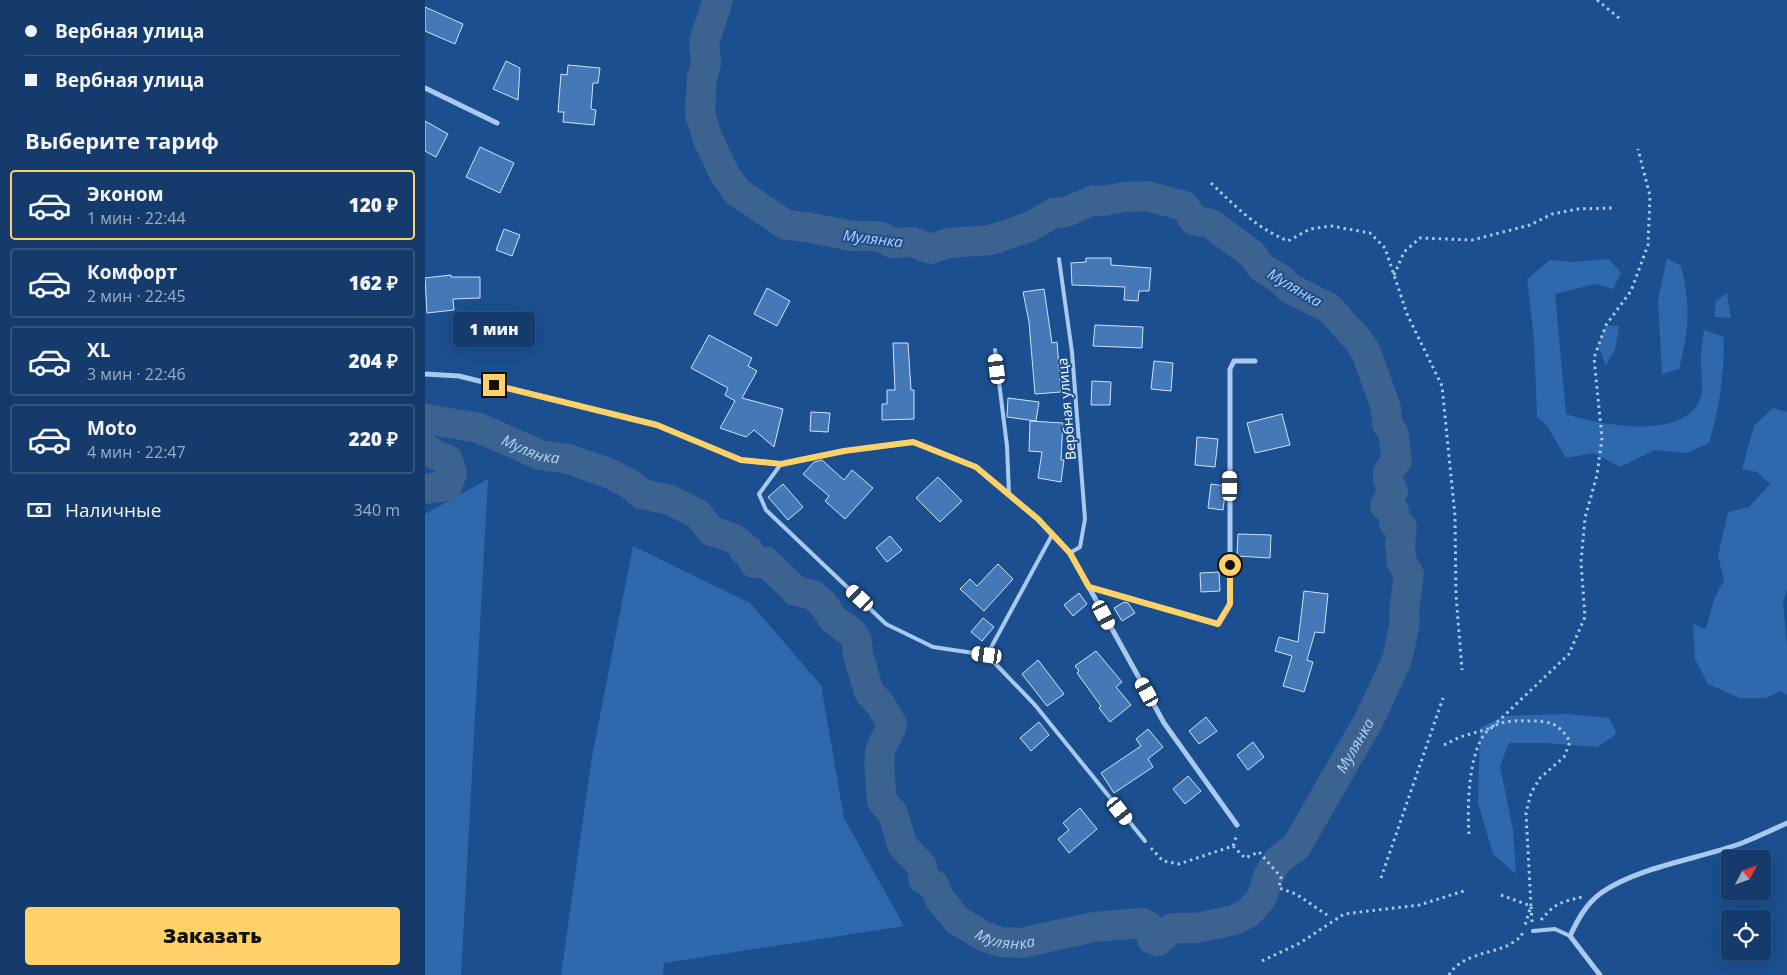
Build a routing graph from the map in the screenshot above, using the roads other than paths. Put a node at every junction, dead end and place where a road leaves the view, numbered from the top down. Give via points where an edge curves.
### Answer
1 (425, 88) edge
2 (497, 123) dead end
3 (1059, 259) dead end
4 (995, 350) dead end
5 (1255, 361) dead end
6 (425, 374) edge
7 (781, 464) junction
8 (1009, 495) junction
9 (1052, 535) junction
10 (1070, 553) junction
11 (1089, 587) junction
12 (987, 655) junction
13 (1787, 823) edge
14 (1237, 825) dead end
15 (1145, 841) road end
16 (1533, 931) road end
17 (1570, 936) junction
18 (1601, 975) edge

1 - 2 street
3 - 10 lane, Вербная улица via 1073,352 1085,519 1080,547
4 - 8 lane via 1007,446
5 - 11 street via 1234,361 1230,368 1230,604 1218,624
6 - 7 street via 459,376 657,425 741,460
7 - 8 street via 913,442 976,467
7 - 12 lane via 759,494 766,510 886,624 933,647
8 - 9 street
9 - 10 street
9 - 12 lane
10 - 11 street
11 - 14 street via 1164,724
12 - 15 lane via 1035,705
13 - 17 street via 1741,843 1638,876 1602,892 1578,919
16 - 17 lane via 1555,929
17 - 18 street

